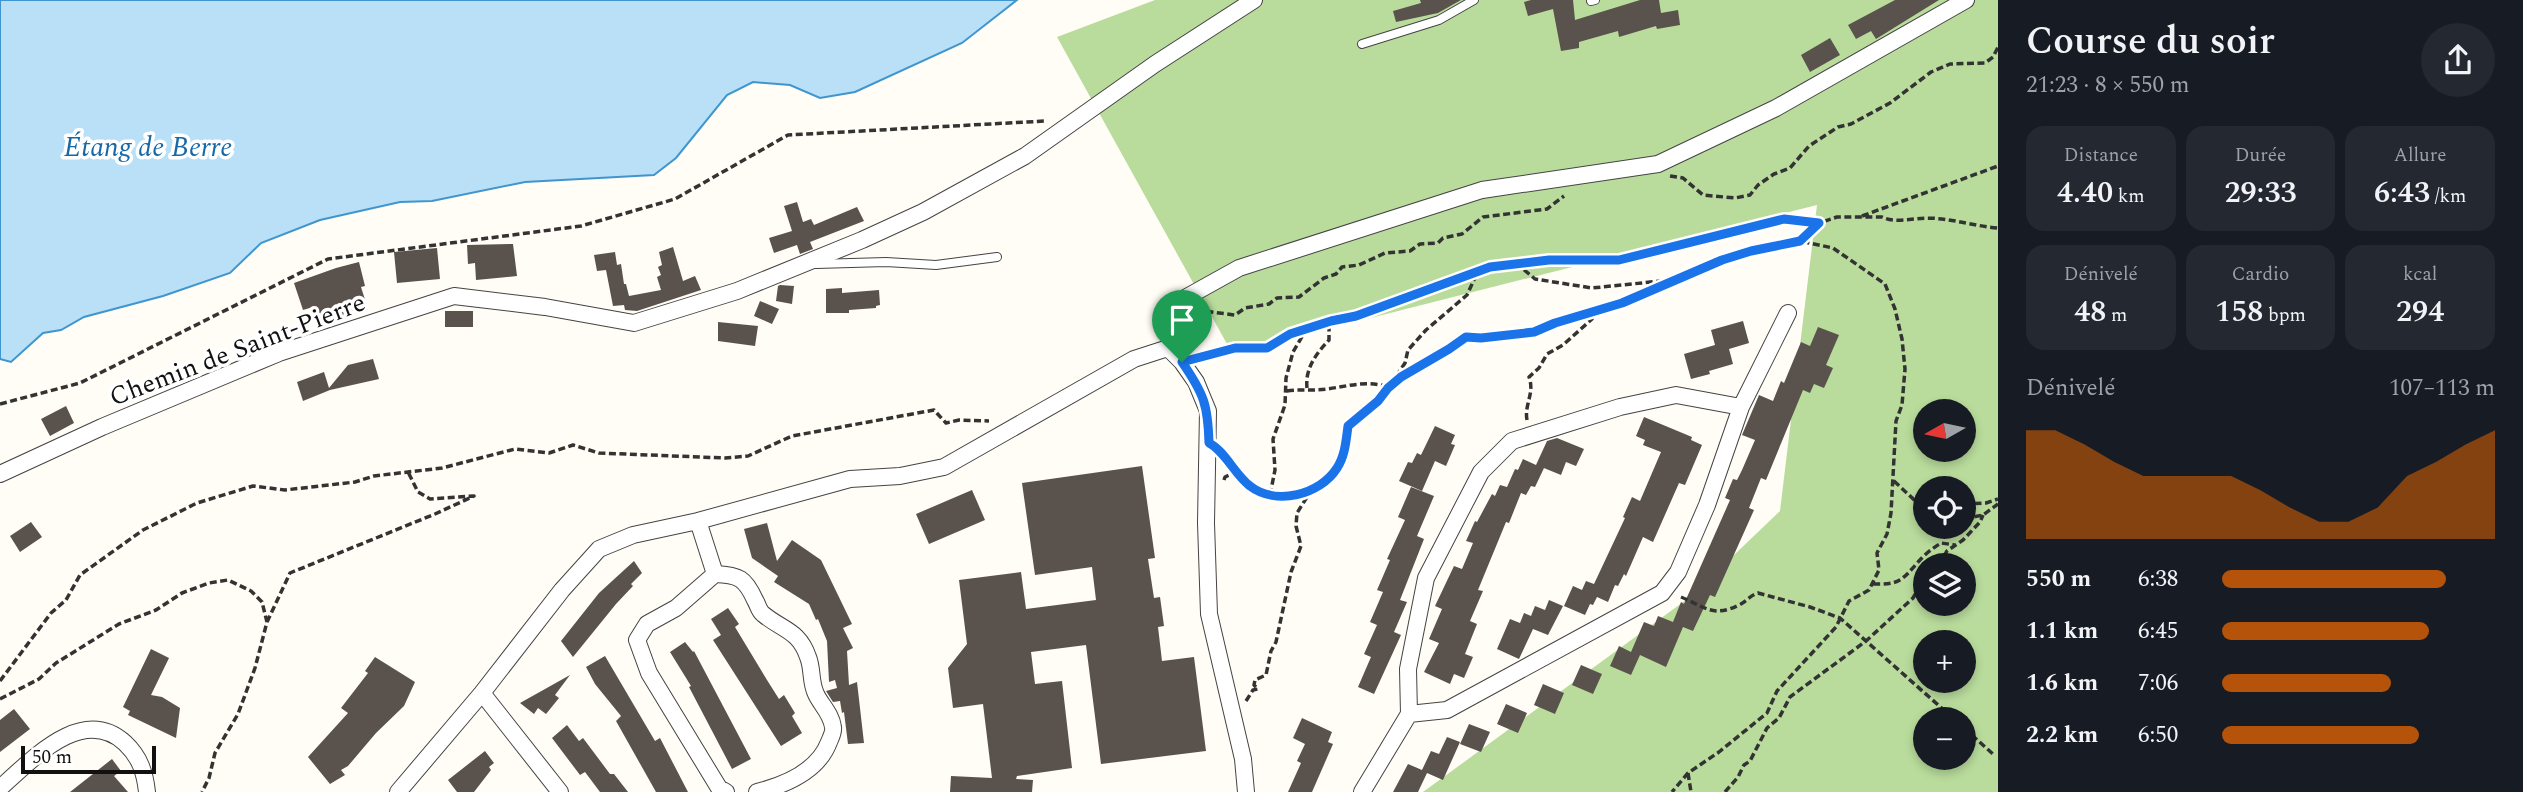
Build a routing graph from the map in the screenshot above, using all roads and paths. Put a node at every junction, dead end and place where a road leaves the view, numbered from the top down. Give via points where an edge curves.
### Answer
1 (1254, 0) edge
2 (1474, 0) edge
3 (1966, 0) edge
4 (1362, 44) dead end
5 (1998, 47) edge
6 (1049, 120) dead end
7 (1998, 166) edge
8 (1665, 176) dead end
9 (1574, 188) dead end
10 (1856, 219) junction
11 (1819, 223) junction
12 (1998, 228) edge
13 (1800, 241) junction
14 (997, 257) dead end
15 (1516, 262) junction
16 (802, 265) junction
17 (1478, 271) junction
18 (1677, 279) junction
19 (1181, 307) junction
20 (1788, 313) dead end
21 (1591, 314) junction
22 (1329, 322) junction
23 (1307, 328) junction
24 (1168, 348) junction
25 (1182, 362) junction
26 (1389, 387) junction
27 (1307, 388) junction
28 (1287, 391) junction
29 (0, 404) edge
30 (1741, 407) junction
31 (1019, 423) junction
32 (1531, 435) junction
33 (1209, 443) junction
34 (408, 472) junction
35 (0, 474) edge
36 (1894, 481) junction
37 (1313, 488) junction
38 (1270, 495) junction
39 (1998, 499) edge
40 (1913, 500) edge
41 (1976, 503) edge
42 (1998, 504) edge
43 (1983, 514) junction
44 (1976, 516) edge
45 (698, 521) junction
46 (1955, 545) junction
47 (1946, 553) edge
48 (715, 574) junction
49 (1872, 584) junction
50 (1662, 593) junction
51 (1913, 598) edge
52 (1840, 618) junction
53 (267, 622) junction
54 (1866, 641) junction
55 (0, 681) edge
56 (482, 693) junction
57 (0, 699) edge
58 (1239, 705) dead end
59 (1940, 707) edge
60 (1409, 714) junction
61 (1976, 739) edge
62 (1994, 755) dead end
63 (1688, 773) junction
64 (0, 788) edge
65 (147, 792) edge
66 (202, 792) edge
67 (398, 792) edge
68 (560, 792) edge
69 (726, 792) edge
70 (757, 792) edge
71 (1245, 792) edge
72 (1362, 792) edge
73 (1672, 792) edge
74 (1691, 792) edge
75 (1725, 792) edge

1 - 16 street, Chemin de Saint-Pierre via 1025,156 923,212
2 - 4 lane via 1439,20
3 - 19 street via 1776,107 1658,164 1482,190 1239,268 1185,298
5 - 8 path via 1985,63 1950,64 1931,72 1890,103 1838,127 1809,146 1790,168 1774,174 1750,194 1735,198 1703,195 1684,178
6 - 29 path via 788,135 675,199 581,226 328,259 80,383
7 - 10 path
9 - 19 path via 1547,209 1483,217 1462,234 1438,243 1342,267 1299,297 1277,298 1235,315
10 - 11 path
10 - 12 path via 1941,218
11 - 13 path
11 - 15 path via 1784,219 1619,260
13 - 18 path via 1751,251
13 - 36 path via 1833,248 1885,284 1895,309 1905,369 1896,421
14 - 16 lane via 936,265
15 - 17 path
15 - 18 path via 1535,279 1592,288
16 - 35 street, Chemin de Saint-Pierre via 634,323 454,296 279,353
17 - 22 path
17 - 26 path via 1467,295 1408,350
18 - 21 path
19 - 24 street
20 - 30 street
21 - 26 path via 1534,332 1466,337
21 - 32 path via 1592,319 1547,354 1529,377 1532,385 1526,416
22 - 23 path
22 - 27 path via 1329,340 1311,363
23 - 25 path via 1267,348 1235,348
23 - 28 path via 1289,364
24 - 25 street
24 - 31 street via 1134,359
25 - 33 street via 1208,411
26 - 27 path via 1362,383
26 - 37 path via 1348,426 1336,469
27 - 28 path
28 - 38 path via 1273,439 1275,470
30 - 32 street via 1676,395
30 - 50 street via 1707,505 1678,572
31 - 34 path via 946,423 934,410 792,436 748,456 599,453 573,445 550,453 515,449
31 - 45 street via 944,467 900,477 850,479
32 - 60 street via 1512,441 1481,472 1426,578 1408,669
33 - 38 path via 1251,488
33 - 71 street via 1209,614 1243,759
34 - 53 path via 418,492 430,499 474,496 290,573
34 - 55 path via 285,490 253,486 197,503 144,530 80,575 66,600
36 - 40 path
36 - 49 path via 1887,534 1877,553 1879,569
37 - 38 path via 1300,495
37 - 58 path via 1297,513 1301,546 1266,675 1255,680 1258,689
39 - 41 path
42 - 43 path
43 - 44 path
43 - 46 path
45 - 48 street
45 - 56 street via 633,535 599,549
46 - 47 path
46 - 49 path via 1941,543 1903,580
48 - 69 street via 676,608 647,624 637,640 649,673 719,788
48 - 70 street via 735,575 747,585 761,613 801,642 816,696 834,729 826,751 808,771
49 - 52 path via 1849,601
50 - 52 path via 1683,597 1708,611 1725,612 1758,593
50 - 60 street via 1447,710
51 - 54 path
52 - 54 path
52 - 63 path via 1777,691 1767,713
53 - 57 path via 262,602 250,591 228,580 209,583 119,624 56,663 39,679
53 - 66 path via 256,668 238,714 215,753
54 - 59 path
54 - 75 path via 1790,697
56 - 67 street
56 - 68 street
60 - 72 street
61 - 62 path
63 - 73 path
63 - 74 path
64 - 65 street via 45,748 93,728 116,735 135,752

